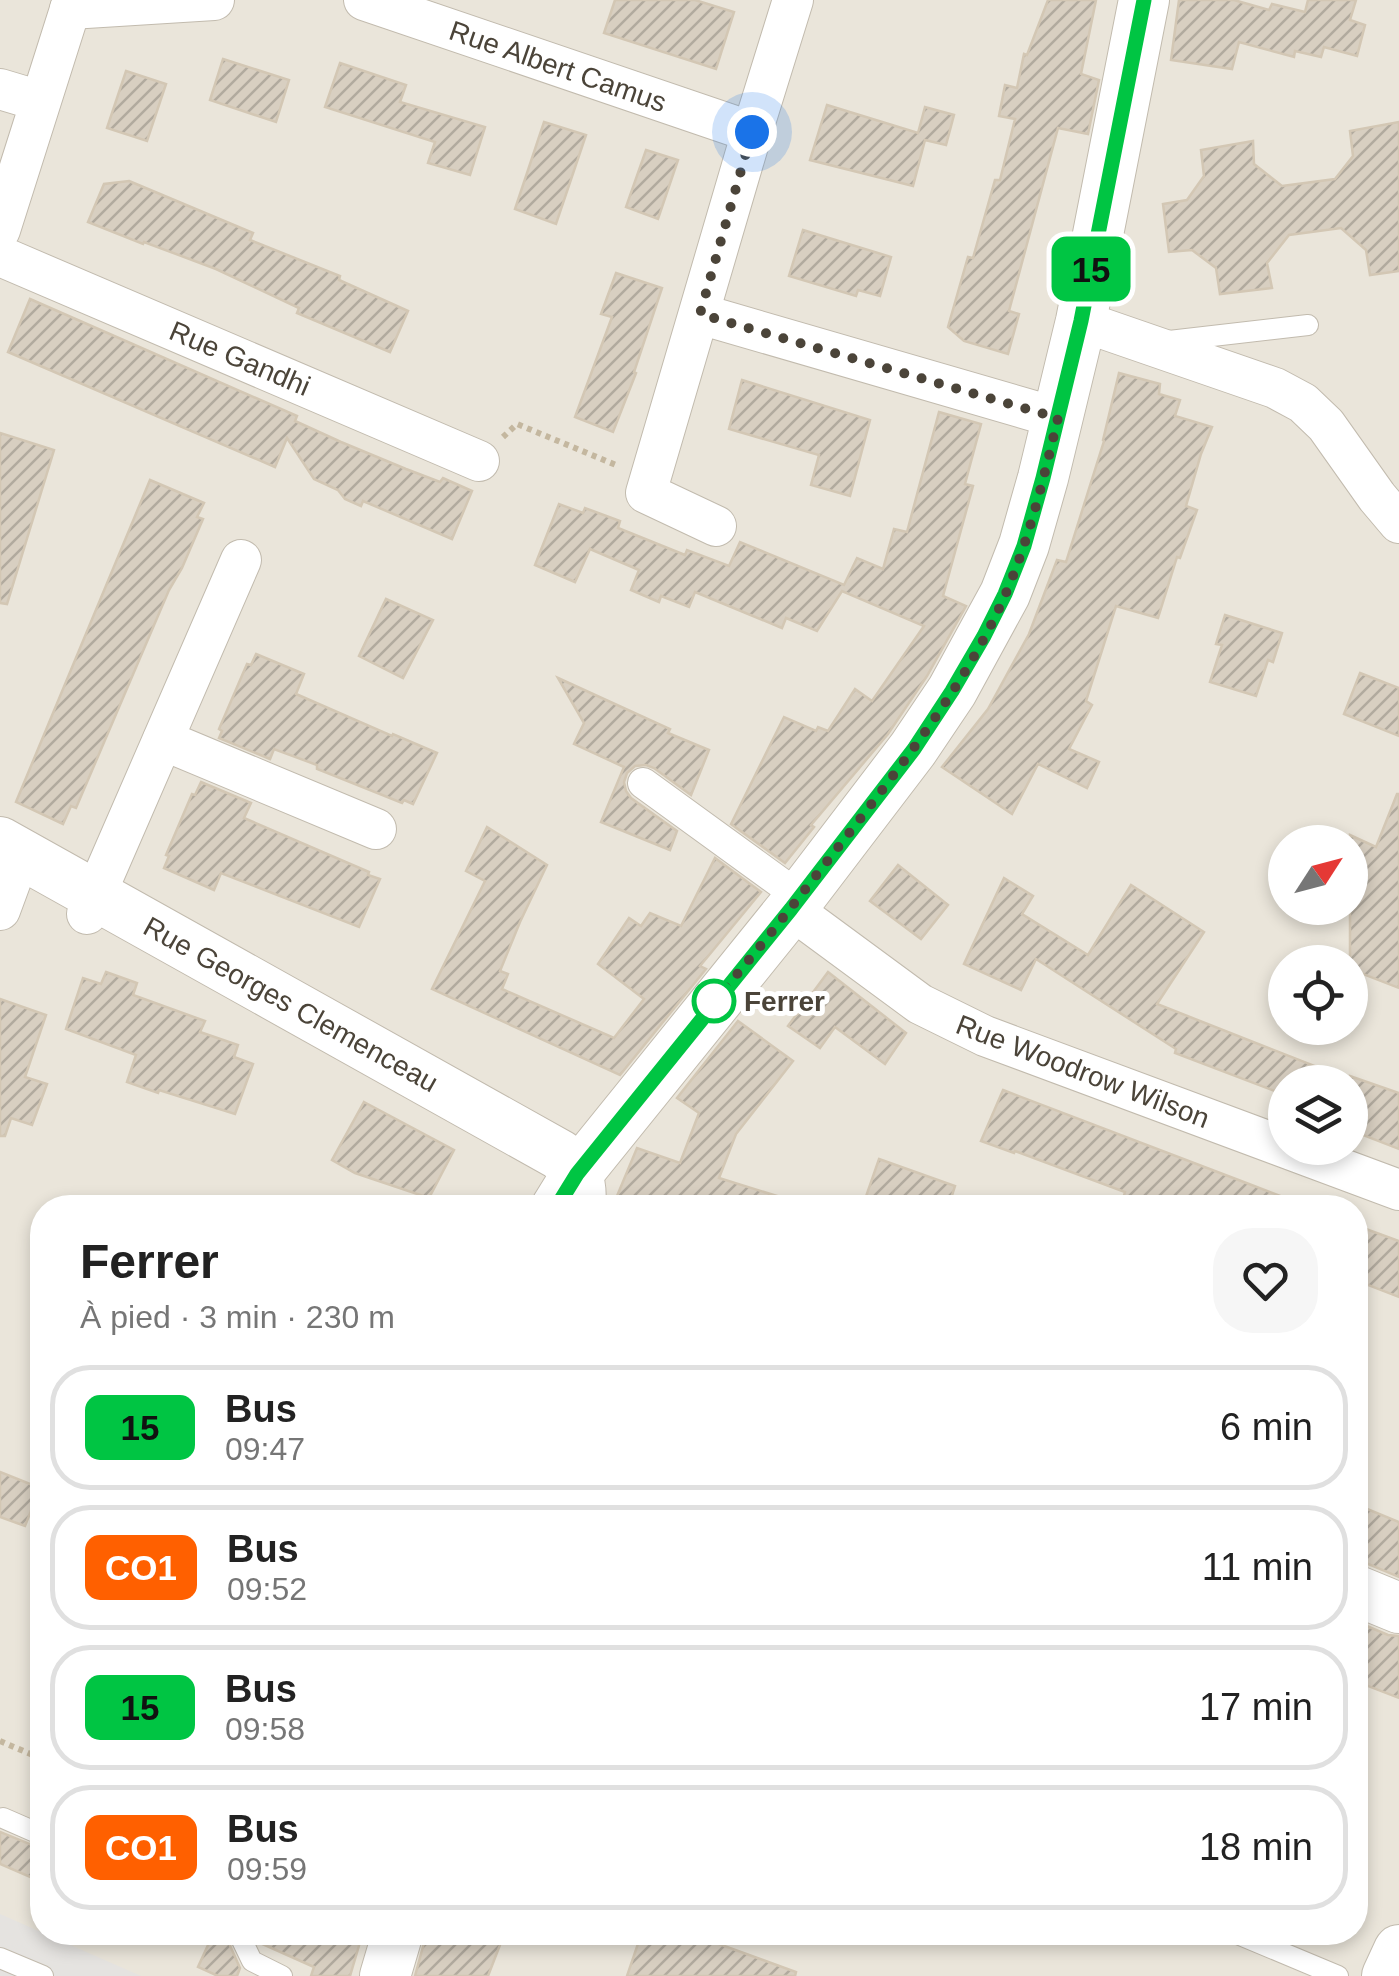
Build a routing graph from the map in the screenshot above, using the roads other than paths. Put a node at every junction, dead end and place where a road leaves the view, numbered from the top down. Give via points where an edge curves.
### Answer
1 (214, 0) edge
2 (364, 0) edge
3 (793, 0) edge
4 (1144, 0) edge
5 (71, 4) edge
6 (0, 89) edge
7 (40, 102) junction
8 (752, 132) junction
9 (0, 230) edge
10 (0, 256) edge
11 (700, 314) junction
12 (1081, 321) junction
13 (1308, 325) dead end
14 (1148, 344) junction
15 (1058, 418) junction
16 (479, 461) road end
17 (1399, 523) edge
18 (716, 526) dead end
19 (241, 560) dead end
20 (163, 740) junction
21 (642, 782) dead end
22 (376, 829) dead end
23 (7, 869) edge
24 (795, 903) junction
25 (90, 905) junction
26 (1399, 1190) edge
27 (565, 1195) edge
28 (569, 1195) edge
29 (1368, 1595) edge
30 (1399, 1608) edge
31 (3, 1818) dead end
32 (30, 1830) edge
33 (244, 1945) edge
34 (394, 1945) edge
35 (1265, 1945) edge
36 (1399, 1950) edge
37 (4, 1965) edge
38 (42, 1976) edge
39 (282, 1976) edge
40 (385, 1976) edge
41 (1338, 1976) edge
42 (1387, 1976) edge

1 - 5 street
2 - 8 street, Rue Albert Camus
3 - 8 street
4 - 12 street
5 - 7 street
6 - 7 street
7 - 9 street
8 - 11 street
10 - 16 street, Rue Gandhi
11 - 15 street
11 - 18 street via 646,493
12 - 14 street
12 - 15 street
13 - 14 lane
14 - 17 street via 1303,403
15 - 24 street via 1024,546 984,636 914,749
19 - 20 street
20 - 22 street
20 - 25 street
21 - 24 street
23 - 25 street, Rue Georges Clemenceau
24 - 26 street, Rue Woodrow Wilson via 938,1015
24 - 28 street
25 - 27 street, Rue Georges Clemenceau via 560,1155
29 - 30 street
31 - 32 lane
33 - 39 lane via 252,1961
34 - 40 street
35 - 41 lane
36 - 42 street
37 - 38 lane

